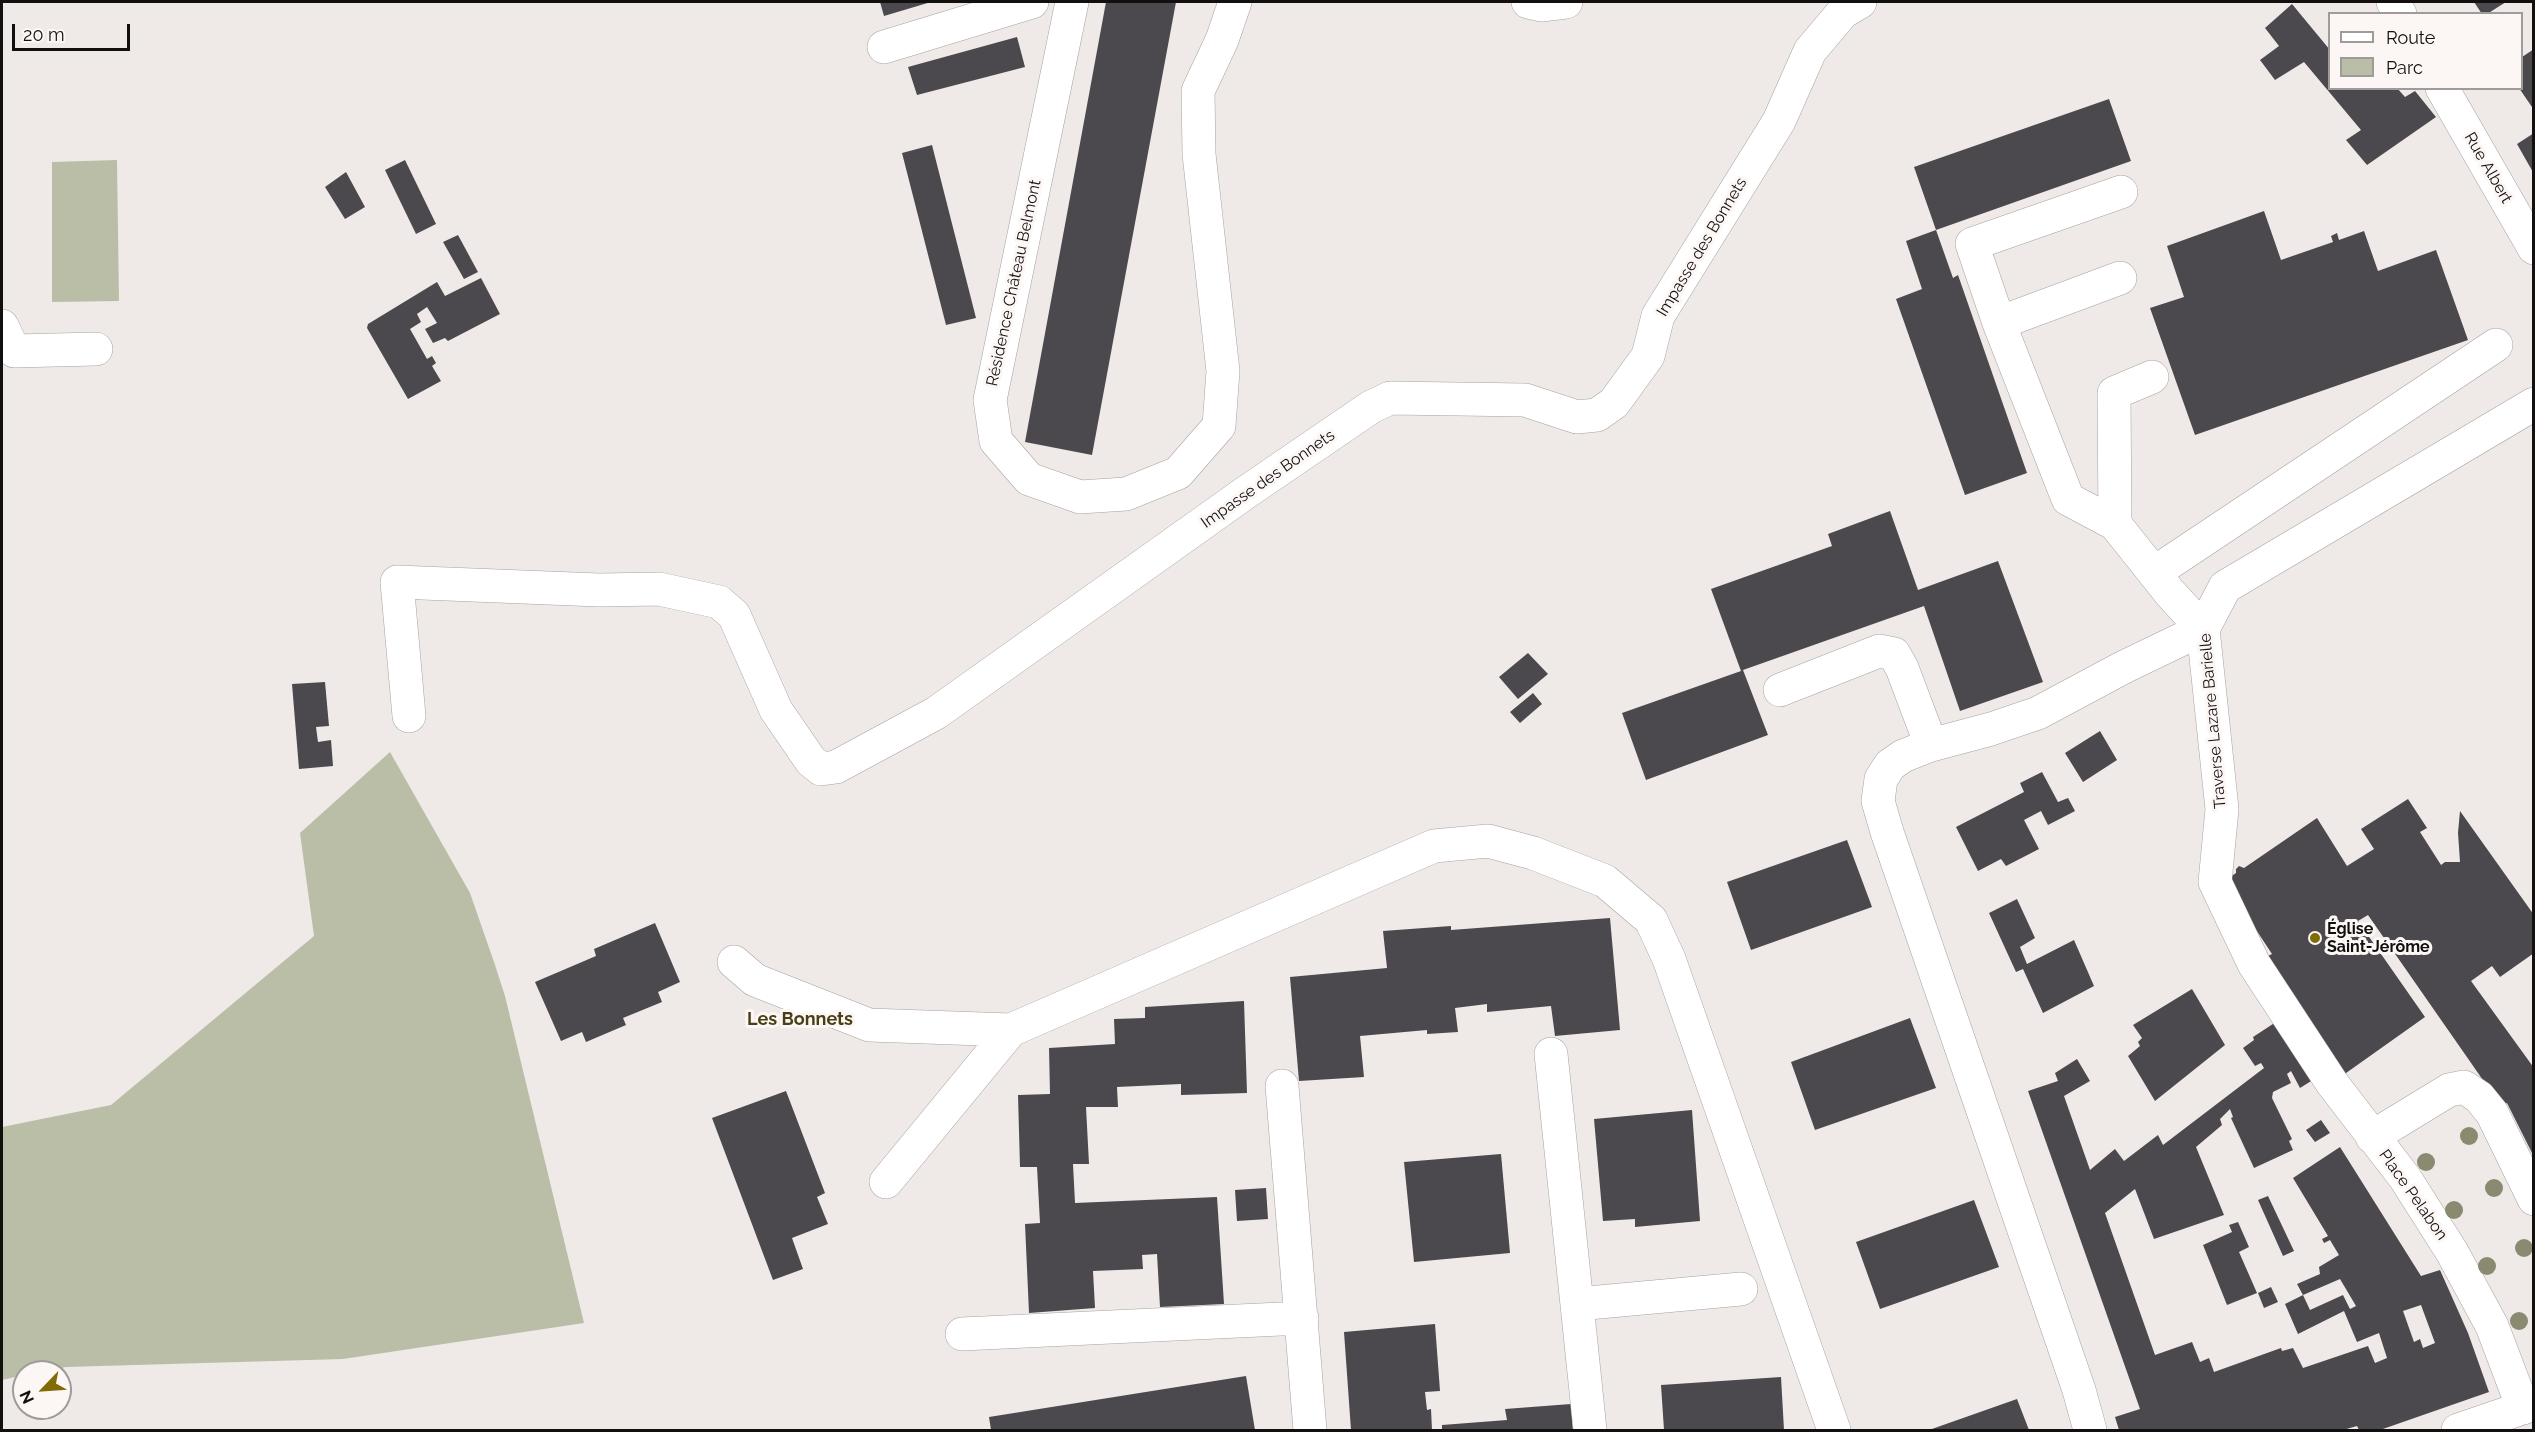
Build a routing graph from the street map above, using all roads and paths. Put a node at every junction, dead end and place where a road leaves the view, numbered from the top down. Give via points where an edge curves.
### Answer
1 (1032, 2) edge
2 (1072, 2) edge
3 (1235, 2) edge
4 (1528, 2) edge
5 (1566, 2) edge
6 (1860, 2) edge
7 (884, 47) dead end
8 (2443, 90) edge
9 (2121, 192) dead end
10 (2534, 248) edge
11 (2120, 278) dead end
12 (1999, 323) junction
13 (2, 326) edge
14 (2496, 345) dead end
15 (96, 349) dead end
16 (2152, 377) dead end
17 (2534, 404) edge
18 (2115, 524) junction
19 (2154, 573) junction
20 (2203, 629) junction
21 (1780, 690) dead end
22 (409, 716) dead end
23 (1932, 745) junction
24 (734, 962) dead end
25 (1011, 1030) junction
26 (1551, 1054) dead end
27 (1282, 1086) dead end
28 (2372, 1137) junction
29 (886, 1182) dead end
30 (2534, 1199) edge
31 (1741, 1289) dead end
32 (1577, 1304) junction
33 (1302, 1318) junction
34 (962, 1334) dead end
35 (2528, 1406) edge
36 (1310, 1431) edge
37 (1590, 1431) edge
38 (1834, 1431) edge
39 (2090, 1431) edge
40 (2458, 1431) edge

1 - 7 street
2 - 3 street, Résidence Château Belmont via 990,400 996,441 1029,478 1080,497 1126,494 1178,473 1219,426 1222,371 1198,154 1198,91
4 - 5 street
6 - 22 street, Impasse des Bonnets via 1843,12 1810,51 1779,122 1658,316 1648,356 1614,403 1597,415 1577,417 1525,400 1390,398 1245,493 936,713 836,767 821,769 812,761 776,710 734,615 719,602 658,589 397,582
8 - 10 street, Rue Albert
9 - 12 street via 1972,244
11 - 12 street
12 - 18 street via 2068,499
13 - 15 street via 14,351
14 - 19 street
16 - 18 street via 2114,393
17 - 20 street, Traverse Lazare Barielle via 2225,587
18 - 19 street
19 - 20 street
20 - 23 street via 2038,713
20 - 28 street, Traverse Lazare Barielle via 2222,809 2215,882 2254,964
21 - 23 street via 1879,651 1894,654
23 - 39 street via 1890,765 1881,779 1878,801 2076,1378
24 - 25 street via 755,980 869,1025
25 - 29 street
25 - 38 street via 1434,846 1488,841 1533,853 1605,881 1651,920 1669,959
26 - 32 street
27 - 33 street
28 - 30 street, Place Pelabon via 2450,1090 2464,1087 2492,1113
28 - 35 street, Place Pelabon via 2452,1252 2492,1326
31 - 32 street
32 - 37 street
33 - 34 street
33 - 36 street
35 - 40 street

